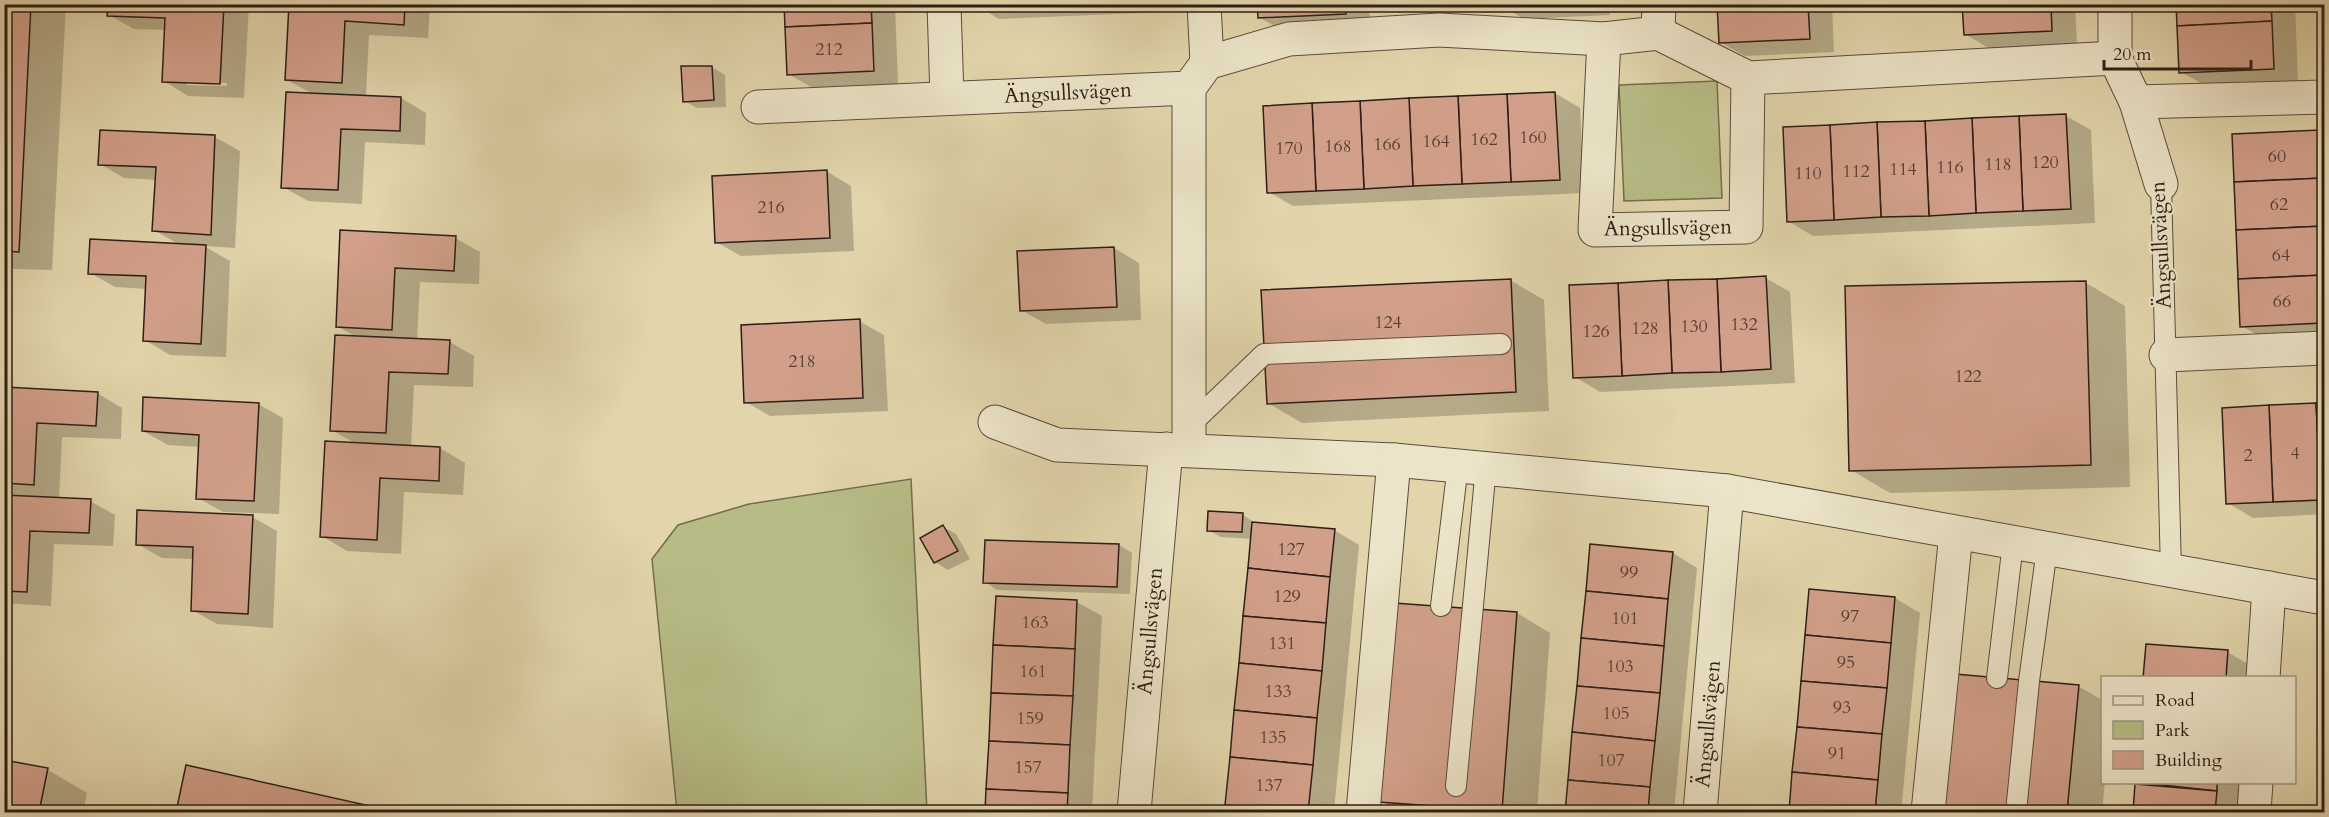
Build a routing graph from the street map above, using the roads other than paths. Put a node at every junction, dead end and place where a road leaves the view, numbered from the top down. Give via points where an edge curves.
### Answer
1 (944, 4) edge
2 (1204, 4) edge
3 (2115, 4) edge
4 (1658, 19) edge
5 (1604, 39) junction
6 (2115, 58) junction
7 (1198, 75) junction
8 (1748, 78) junction
9 (2325, 97) edge
10 (947, 98) junction
11 (2136, 102) junction
12 (758, 107) dead end
13 (2160, 184) joint
14 (1501, 344) dead end
15 (2325, 348) edge
16 (2166, 355) junction
17 (995, 422) dead end
18 (1181, 442) junction
19 (1394, 460) junction
20 (1472, 466) junction
21 (1727, 491) junction
22 (1956, 533) junction
23 (2013, 543) junction
24 (2047, 549) junction
25 (2171, 571) junction
26 (2269, 588) junction
27 (2325, 598) edge
28 (1441, 606) dead end
29 (2263, 676) edge
30 (1997, 678) dead end
31 (2256, 784) edge
32 (1456, 786) dead end
33 (1134, 813) edge
34 (1363, 813) edge
35 (1700, 813) edge
36 (1928, 813) edge
37 (2016, 813) edge
38 (2254, 813) edge

1 - 10 street
2 - 7 street, Ängsullsvägen
3 - 6 street, Ängsullsvägen
4 - 5 street, Ängsullsvägen
4 - 8 street, Ängsullsvägen
5 - 7 street, Ängsullsvägen via 1439,30 1289,39
5 - 8 street, Ängsullsvägen via 1595,230 1746,227
6 - 8 street, Ängsullsvägen
6 - 11 street, Ängsullsvägen
7 - 10 street, Ängsullsvägen
7 - 18 street, Ängsullsvägen
9 - 11 street
10 - 12 street, Ängsullsvägen
11 - 13 street, Ängsullsvägen
13 - 16 lane, Ängsullsvägen
14 - 18 lane via 1264,354
15 - 16 street
16 - 25 lane, Ängsullsvägen
17 - 18 street via 1057,445
18 - 19 street
18 - 33 street, Ängsullsvägen
19 - 20 street
19 - 34 street
20 - 21 street
20 - 28 lane
20 - 32 lane via 1471,609
21 - 22 street
21 - 35 street, Ängsullsvägen
22 - 23 street
22 - 36 street
23 - 24 street
23 - 30 lane
24 - 25 street
24 - 37 lane
25 - 26 street
26 - 27 street
26 - 29 street
31 - 38 street

